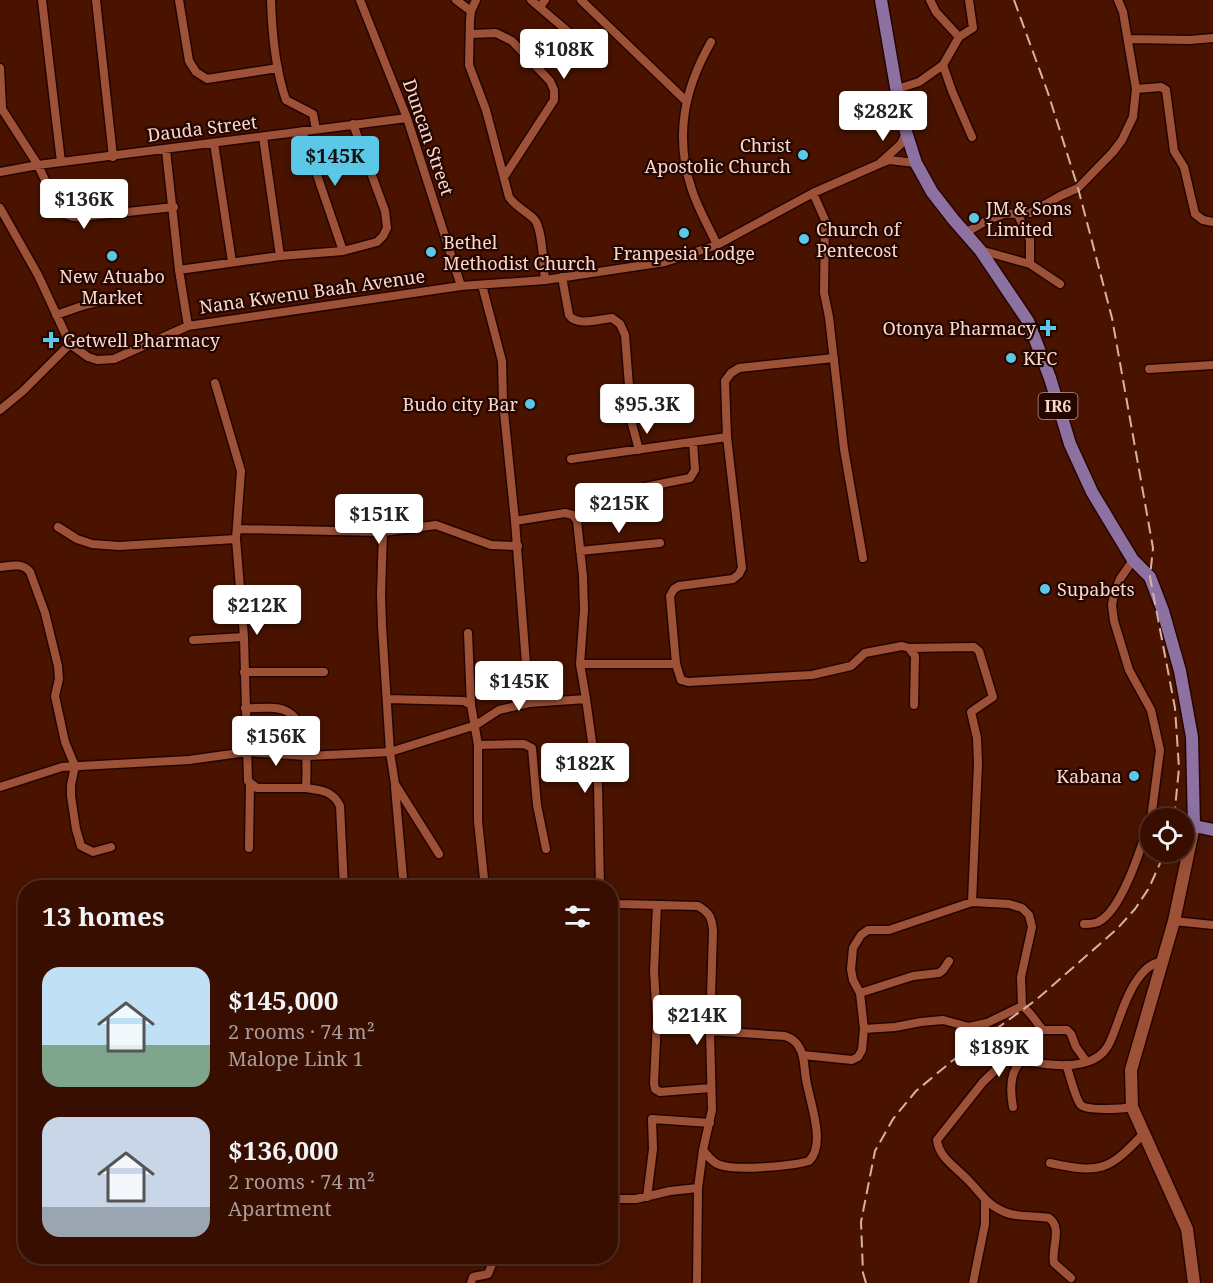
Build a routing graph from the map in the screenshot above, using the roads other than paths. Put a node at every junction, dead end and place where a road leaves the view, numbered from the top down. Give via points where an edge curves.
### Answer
1 (42, 0) edge
2 (96, 0) edge
3 (179, 0) edge
4 (272, 0) edge
5 (360, 0) edge
6 (456, 0) edge
7 (476, 0) edge
8 (531, 0) edge
9 (881, 0) edge
10 (930, 0) edge
11 (969, 0) edge
12 (1118, 0) edge
13 (584, 1) edge
14 (543, 4) edge
15 (471, 11) junction
16 (471, 34) junction
17 (572, 35) dead end
18 (959, 37) junction
19 (1213, 38) edge
20 (1129, 39) junction
21 (711, 42) dead end
22 (943, 65) junction
23 (0, 68) edge
24 (278, 68) junction
25 (897, 89) junction
26 (1136, 89) junction
27 (686, 101) junction
28 (1, 107) edge
29 (407, 118) junction
30 (353, 124) junction
31 (316, 129) junction
32 (302, 131) junction
33 (906, 133) junction
34 (263, 137) junction
35 (972, 137) dead end
36 (214, 143) junction
37 (166, 150) junction
38 (113, 157) junction
39 (61, 162) junction
40 (879, 164) junction
41 (916, 164) junction
42 (38, 165) junction
43 (0, 172) edge
44 (504, 177) junction
45 (813, 193) junction
46 (174, 207) junction
47 (0, 209) edge
48 (1018, 215) junction
49 (1213, 222) edge
50 (965, 233) junction
51 (717, 246) junction
52 (980, 250) junction
53 (343, 251) junction
54 (280, 256) junction
55 (232, 262) junction
56 (1030, 264) junction
57 (179, 270) junction
58 (562, 277) junction
59 (545, 280) junction
60 (1060, 284) dead end
61 (482, 285) junction
62 (461, 286) junction
63 (114, 298) dead end
64 (56, 315) junction
65 (188, 326) junction
66 (70, 344) junction
67 (834, 358) junction
68 (1213, 365) edge
69 (1149, 369) dead end
70 (215, 383) dead end
71 (0, 410) edge
72 (727, 437) junction
73 (693, 442) junction
74 (639, 450) junction
75 (571, 459) dead end
76 (645, 488) dead end
77 (515, 521) junction
78 (58, 527) dead end
79 (237, 529) junction
80 (383, 532) junction
81 (236, 539) junction
82 (660, 543) dead end
83 (518, 546) junction
84 (580, 552) junction
85 (862, 558) dead end
86 (1133, 560) junction
87 (0, 567) edge
88 (468, 633) dead end
89 (244, 636) junction
90 (193, 640) dead end
91 (909, 648) junction
92 (580, 664) junction
93 (676, 664) junction
94 (244, 672) junction
95 (324, 672) dead end
96 (387, 699) junction
97 (586, 699) junction
98 (529, 703) junction
99 (471, 705) junction
100 (914, 705) dead end
101 (245, 708) junction
102 (476, 725) junction
103 (478, 745) junction
104 (247, 752) junction
105 (390, 752) junction
106 (307, 756) junction
107 (75, 766) junction
108 (250, 784) junction
109 (395, 784) junction
110 (0, 787) edge
111 (306, 788) junction
112 (1153, 808) edge
113 (1194, 808) edge
114 (1194, 826) edge
115 (1213, 830) edge
116 (111, 847) dead end
117 (249, 848) dead end
118 (546, 849) dead end
119 (1140, 850) edge
120 (439, 854) dead end
121 (1186, 862) edge
122 (403, 878) dead end
123 (344, 880) edge
124 (484, 880) edge
125 (600, 880) edge
126 (972, 902) junction
127 (618, 903) edge
128 (657, 905) junction
129 (1174, 921) junction
130 (1084, 924) dead end
131 (1213, 925) edge
132 (1163, 961) junction
133 (949, 962) dead end
134 (860, 993) junction
135 (1022, 1006) junction
136 (864, 1029) junction
137 (710, 1032) junction
138 (803, 1055) junction
139 (1022, 1060) junction
140 (1086, 1061) junction
141 (1066, 1065) junction
142 (711, 1088) junction
143 (1013, 1107) dead end
144 (1132, 1107) junction
145 (710, 1123) junction
146 (1144, 1133) junction
147 (703, 1150) junction
148 (1050, 1162) dead end
149 (698, 1188) junction
150 (647, 1197) junction
151 (985, 1199) junction
152 (618, 1200) edge
153 (492, 1264) edge
154 (1071, 1278) dead end
155 (471, 1283) edge
156 (697, 1283) edge
157 (974, 1283) edge
158 (1194, 1283) edge

1 - 39 street
2 - 38 street
3 - 24 street via 189,61 196,72 207,79
4 - 24 street
5 - 29 street, Duncan Street
6 - 15 street
7 - 15 street
8 - 14 street
9 - 25 main road, IR6
10 - 18 street
11 - 18 street via 973,28
12 - 20 street
13 - 27 street
14 - 17 street
15 - 16 street
16 - 44 street via 469,64
16 - 44 street via 496,33 512,41 555,90 554,100
18 - 22 street
19 - 20 street
20 - 26 street
21 - 27 street
22 - 25 street via 919,82
22 - 35 street
23 - 28 street
24 - 31 street via 286,100 313,114
25 - 33 main road, IR6
26 - 48 street via 1134,117 1122,140 1084,184 1030,213
26 - 49 street via 1166,90 1174,151 1184,167 1196,214
27 - 51 street via 683,145 687,169
28 - 42 street
29 - 30 street, Dauda Street
29 - 62 street, Duncan Street
30 - 31 street, Dauda Street
30 - 53 street via 385,211 387,228 377,242
31 - 32 street, Dauda Street
32 - 34 street, Dauda Street
32 - 53 street
33 - 40 street, Nana Kwenu Baah Avenue via 901,144
33 - 41 main road, IR6
34 - 36 street, Dauda Street
34 - 54 street
36 - 37 street, Dauda Street
36 - 55 street
37 - 38 street, Dauda Street
37 - 46 street
38 - 39 street, Dauda Street
39 - 42 street, Dauda Street
40 - 41 street, Nana Kwenu Baah Avenue via 889,160
40 - 45 street, Nana Kwenu Baah Avenue
41 - 50 main road, IR6 via 932,192
42 - 43 street, Dauda Street
42 - 46 street via 59,210 73,218
44 - 59 street via 508,197 539,225
45 - 51 street, Nana Kwenu Baah Avenue
45 - 67 street via 825,220 823,277
46 - 57 street
47 - 64 street
48 - 50 street via 1004,214
48 - 56 street via 1030,240
50 - 52 main road, IR6
51 - 58 street, Nana Kwenu Baah Avenue via 665,262
52 - 56 street
52 - 86 main road, IR6 via 1028,321 1070,444 1092,492
53 - 54 street
54 - 55 street
55 - 57 street
56 - 60 street
57 - 65 street
58 - 59 street, Nana Kwenu Baah Avenue
58 - 74 street via 572,319 577,322 612,318 625,335
59 - 61 street, Nana Kwenu Baah Avenue
61 - 62 street, Nana Kwenu Baah Avenue
61 - 77 street via 502,361 502,402
62 - 65 street, Nana Kwenu Baah Avenue
63 - 64 street
64 - 66 street
65 - 66 street, Nana Kwenu Baah Avenue via 114,359 88,357
66 - 71 street
67 - 72 street via 739,368 731,373 725,381
67 - 85 street
68 - 69 street
70 - 79 street via 242,471
72 - 73 street
72 - 93 street via 742,568 733,579 674,589 670,596
73 - 74 street
73 - 76 street via 695,470 690,478
74 - 75 street
77 - 83 street
77 - 84 street via 573,515
78 - 81 street via 92,544 119,546
79 - 80 street
79 - 81 street
80 - 83 street via 436,525 491,545
80 - 96 street via 381,594
81 - 89 street
82 - 84 street
83 - 98 street
84 - 92 street via 584,610
86 - 112 street via 1120,579 1112,605 1129,670 1151,710 1160,750
86 - 113 main road, IR6 via 1150,577 1180,671 1192,736
87 - 107 street via 20,565 30,572 58,666 56,707
88 - 99 street
89 - 90 street
89 - 94 street
91 - 93 street via 865,653 851,666 812,675 688,682 681,680
91 - 100 street via 915,656
91 - 126 street via 974,647 979,651 993,697 971,712 978,763
92 - 93 street
92 - 97 street
94 - 95 street
94 - 101 street
96 - 99 street
96 - 105 street
97 - 98 street
97 - 125 street via 598,785
98 - 102 street via 499,710
99 - 102 street
101 - 104 street
101 - 106 street via 289,712 300,727
102 - 103 street
102 - 105 street
103 - 118 street via 524,744 532,748
103 - 124 street via 478,821
104 - 106 street
104 - 107 street via 189,760
104 - 108 street
105 - 106 street
105 - 109 street
106 - 111 street
107 - 110 street
107 - 116 street via 70,785 81,846 93,852
108 - 111 street via 256,788
108 - 117 street
109 - 120 street
109 - 122 street
111 - 123 street via 327,791 340,806
114 - 115 main road
119 - 130 street via 1109,915 1098,923
121 - 129 main road
126 - 134 street via 889,930 868,930 861,935 853,948 851,969
126 - 135 street via 1009,904 1029,915 1032,927 1021,976
127 - 128 street
128 - 137 street via 698,906 712,919
128 - 142 street via 654,1083 660,1092
129 - 131 street
129 - 132 main road
132 - 140 street via 1148,967 1129,993 1106,1050
132 - 144 main road via 1131,1070
133 - 134 street via 939,973 914,976
134 - 136 street
135 - 136 street via 969,1027 943,1020
135 - 140 street via 1043,1030 1067,1030
136 - 138 street via 862,1050 852,1060
137 - 138 street via 785,1036 799,1045
137 - 142 street
138 - 147 street via 815,1113 816,1149 812,1158 800,1164 770,1167 729,1166 719,1165
139 - 141 street
139 - 143 street via 1011,1085
139 - 151 street via 1009,1057 1001,1063 938,1140 946,1160
140 - 141 street
141 - 144 street via 1084,1107
142 - 145 street
144 - 146 main road
145 - 147 street
145 - 150 street via 652,1119 654,1149
146 - 148 street via 1114,1161 1096,1169 1081,1170
146 - 158 main road via 1187,1229
147 - 149 street
149 - 150 street
149 - 156 street
150 - 152 street
151 - 154 street via 1010,1214 1053,1221 1057,1230 1053,1259
151 - 157 street via 985,1224
153 - 155 street via 488,1274 473,1277

